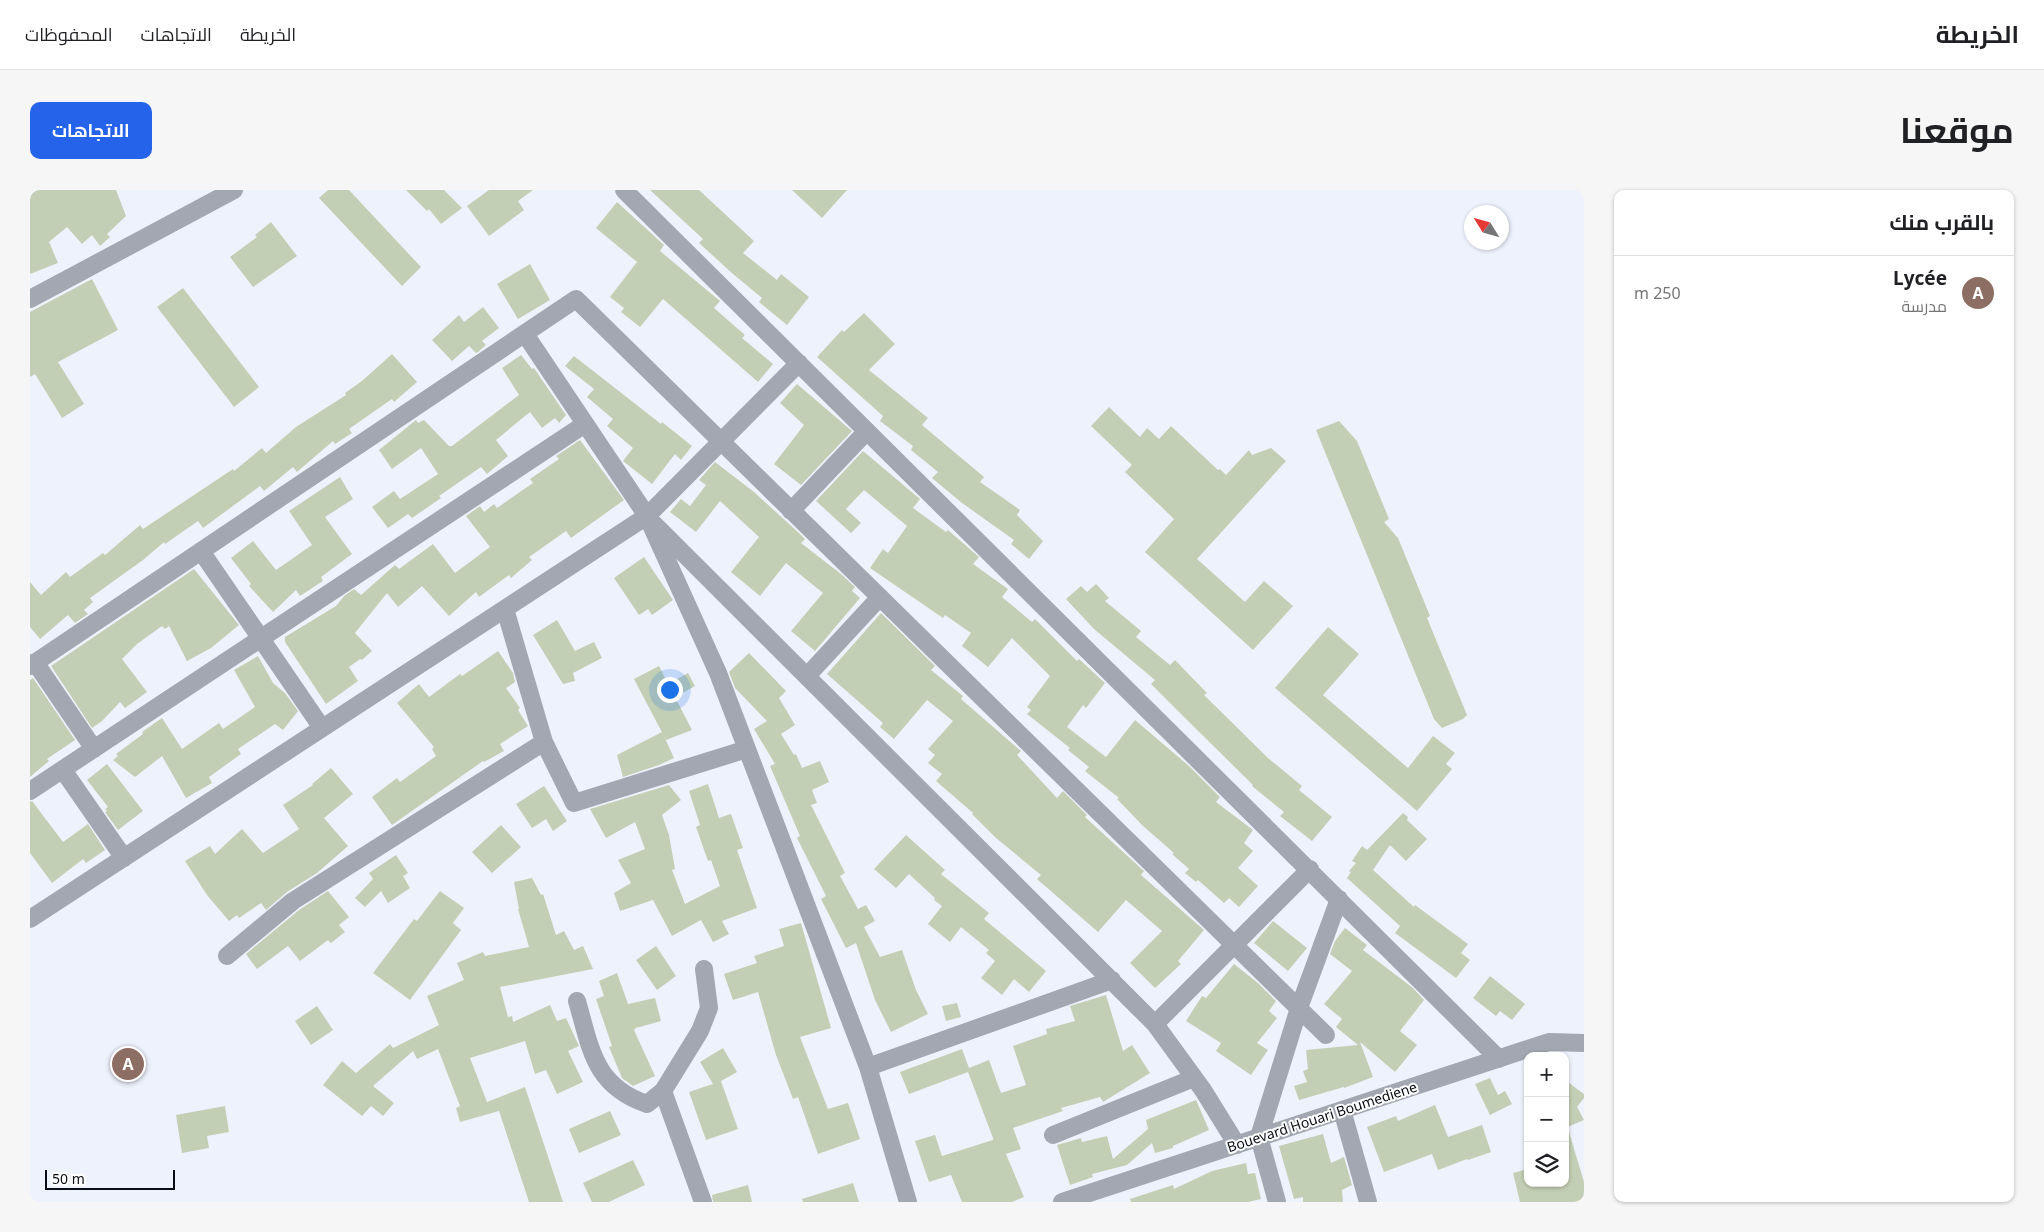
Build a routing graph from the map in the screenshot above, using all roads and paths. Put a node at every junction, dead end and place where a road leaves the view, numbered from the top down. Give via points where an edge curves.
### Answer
1 (234, 190) edge
2 (624, 190) edge
3 (30, 299) edge
4 (525, 334) junction
5 (799, 363) junction
6 (585, 424) junction
7 (867, 431) junction
8 (721, 442) junction
9 (791, 510) junction
10 (647, 516) junction
11 (201, 551) junction
12 (880, 597) junction
13 (505, 609) junction
14 (261, 638) junction
15 (32, 664) edge
16 (807, 676) junction
17 (322, 728) junction
18 (544, 742) junction
19 (94, 749) junction
20 (747, 749) junction
21 (63, 770) junction
22 (30, 792) edge
23 (124, 858) junction
24 (1310, 869) junction
25 (1339, 899) junction
26 (30, 919) edge
27 (1234, 944) junction
28 (227, 956) dead end
29 (704, 969) dead end
30 (1112, 980) junction
31 (577, 1001) dead end
32 (1299, 1008) junction
33 (1154, 1024) junction
34 (1326, 1035) dead end
35 (1584, 1044) edge
36 (1499, 1058) junction
37 (868, 1067) junction
38 (1194, 1078) junction
39 (663, 1091) junction
40 (1342, 1110) junction
41 (1053, 1136) dead end
42 (1259, 1137) junction
43 (1237, 1145) junction
44 (703, 1202) edge
45 (908, 1202) edge
46 (1062, 1202) edge
47 (1277, 1202) edge
48 (1368, 1202) edge

1 - 3 street
2 - 5 street
4 - 6 street
4 - 8 street via 576,299
4 - 11 street
5 - 7 street
5 - 8 street
6 - 10 street
6 - 14 street
7 - 9 street
7 - 24 street
8 - 9 street
8 - 10 street
9 - 12 street
10 - 13 street
10 - 16 street
10 - 20 street via 718,673
11 - 14 street
11 - 15 street
12 - 16 street
12 - 27 street
13 - 17 street
13 - 18 street
14 - 17 street
14 - 19 street
15 - 19 street
16 - 30 street
17 - 23 street
18 - 20 street via 574,803
18 - 28 street via 293,901
19 - 21 street
20 - 37 street
21 - 22 street
21 - 23 street
23 - 26 street
24 - 25 street
24 - 27 street
25 - 32 street
25 - 36 street
27 - 32 street
27 - 33 street
29 - 39 street via 709,1008 700,1032
30 - 33 street
30 - 37 street
31 - 39 street via 594,1061 611,1084 631,1099 647,1104
32 - 34 street
32 - 42 street
33 - 38 street
35 - 36 street, Bouevard Houari Boumediene via 1549,1042
36 - 40 street, Bouevard Houari Boumediene
37 - 45 street
38 - 41 street
38 - 43 street
39 - 44 street
40 - 42 street, Bouevard Houari Boumediene
40 - 48 street
42 - 43 street, Bouevard Houari Boumediene
42 - 47 street
43 - 46 street, Bouevard Houari Boumediene

